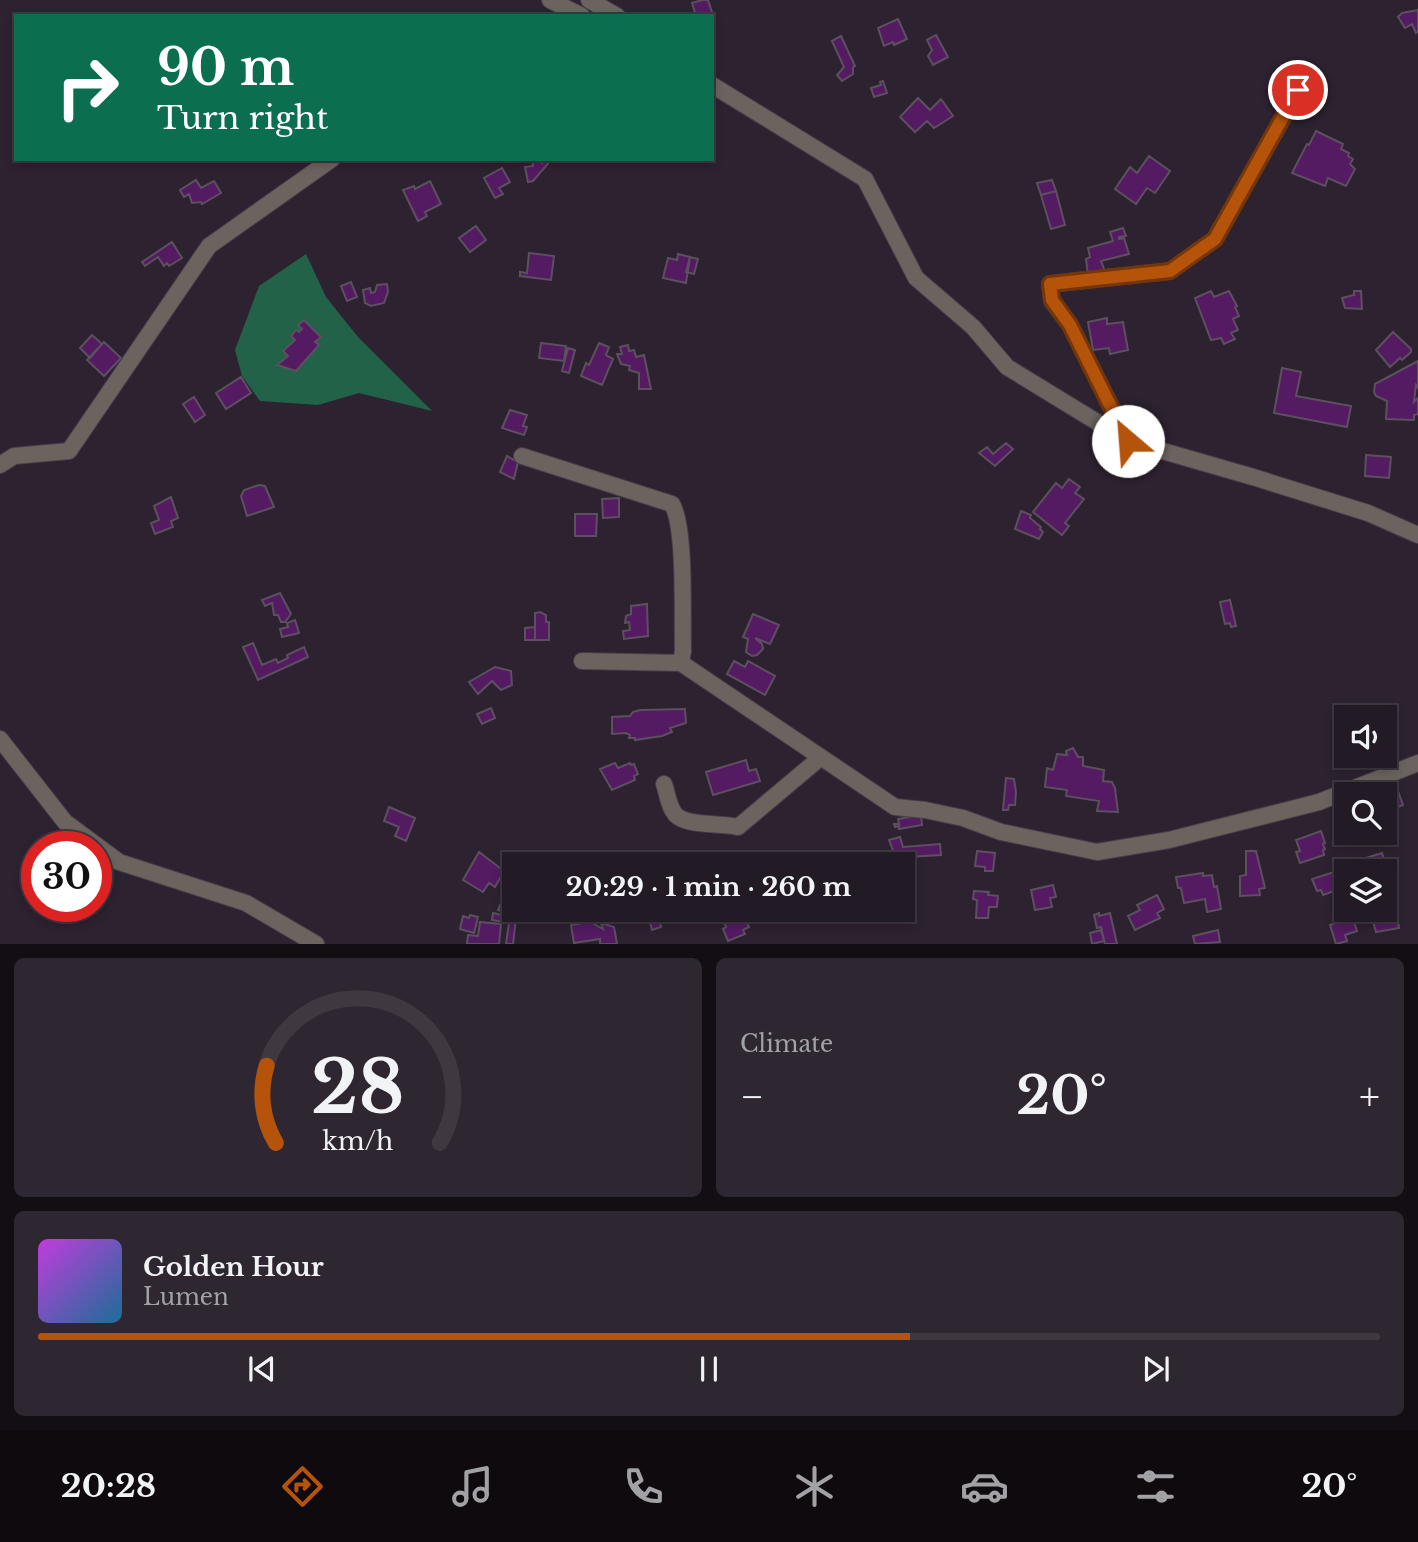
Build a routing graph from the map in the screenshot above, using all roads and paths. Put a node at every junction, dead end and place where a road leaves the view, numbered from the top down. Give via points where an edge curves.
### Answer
1 (550, 0) edge
2 (589, 0) edge
3 (578, 14) edge
4 (614, 14) edge
5 (714, 86) edge
6 (1298, 90) dead end
7 (329, 161) edge
8 (1128, 441) junction
9 (522, 456) dead end
10 (0, 465) edge
11 (1418, 535) edge
12 (582, 661) dead end
13 (681, 663) junction
14 (0, 739) edge
15 (820, 758) junction
16 (1418, 763) edge
17 (664, 784) dead end
18 (316, 943) edge

1 - 3 street
2 - 4 street
5 - 8 street via 865,179 916,278 973,327 1007,366
6 - 8 street via 1215,239 1170,271 1050,284 1052,300 1070,325
7 - 10 street via 209,246 69,452 14,456
8 - 11 street via 1355,509
9 - 13 street via 672,504 678,515 680,541
12 - 13 street
13 - 15 street
14 - 18 street via 65,822 119,862 246,903
15 - 16 street via 895,807 963,818 1001,832 1097,852 1169,840 1319,802
15 - 17 street via 738,827 678,818

